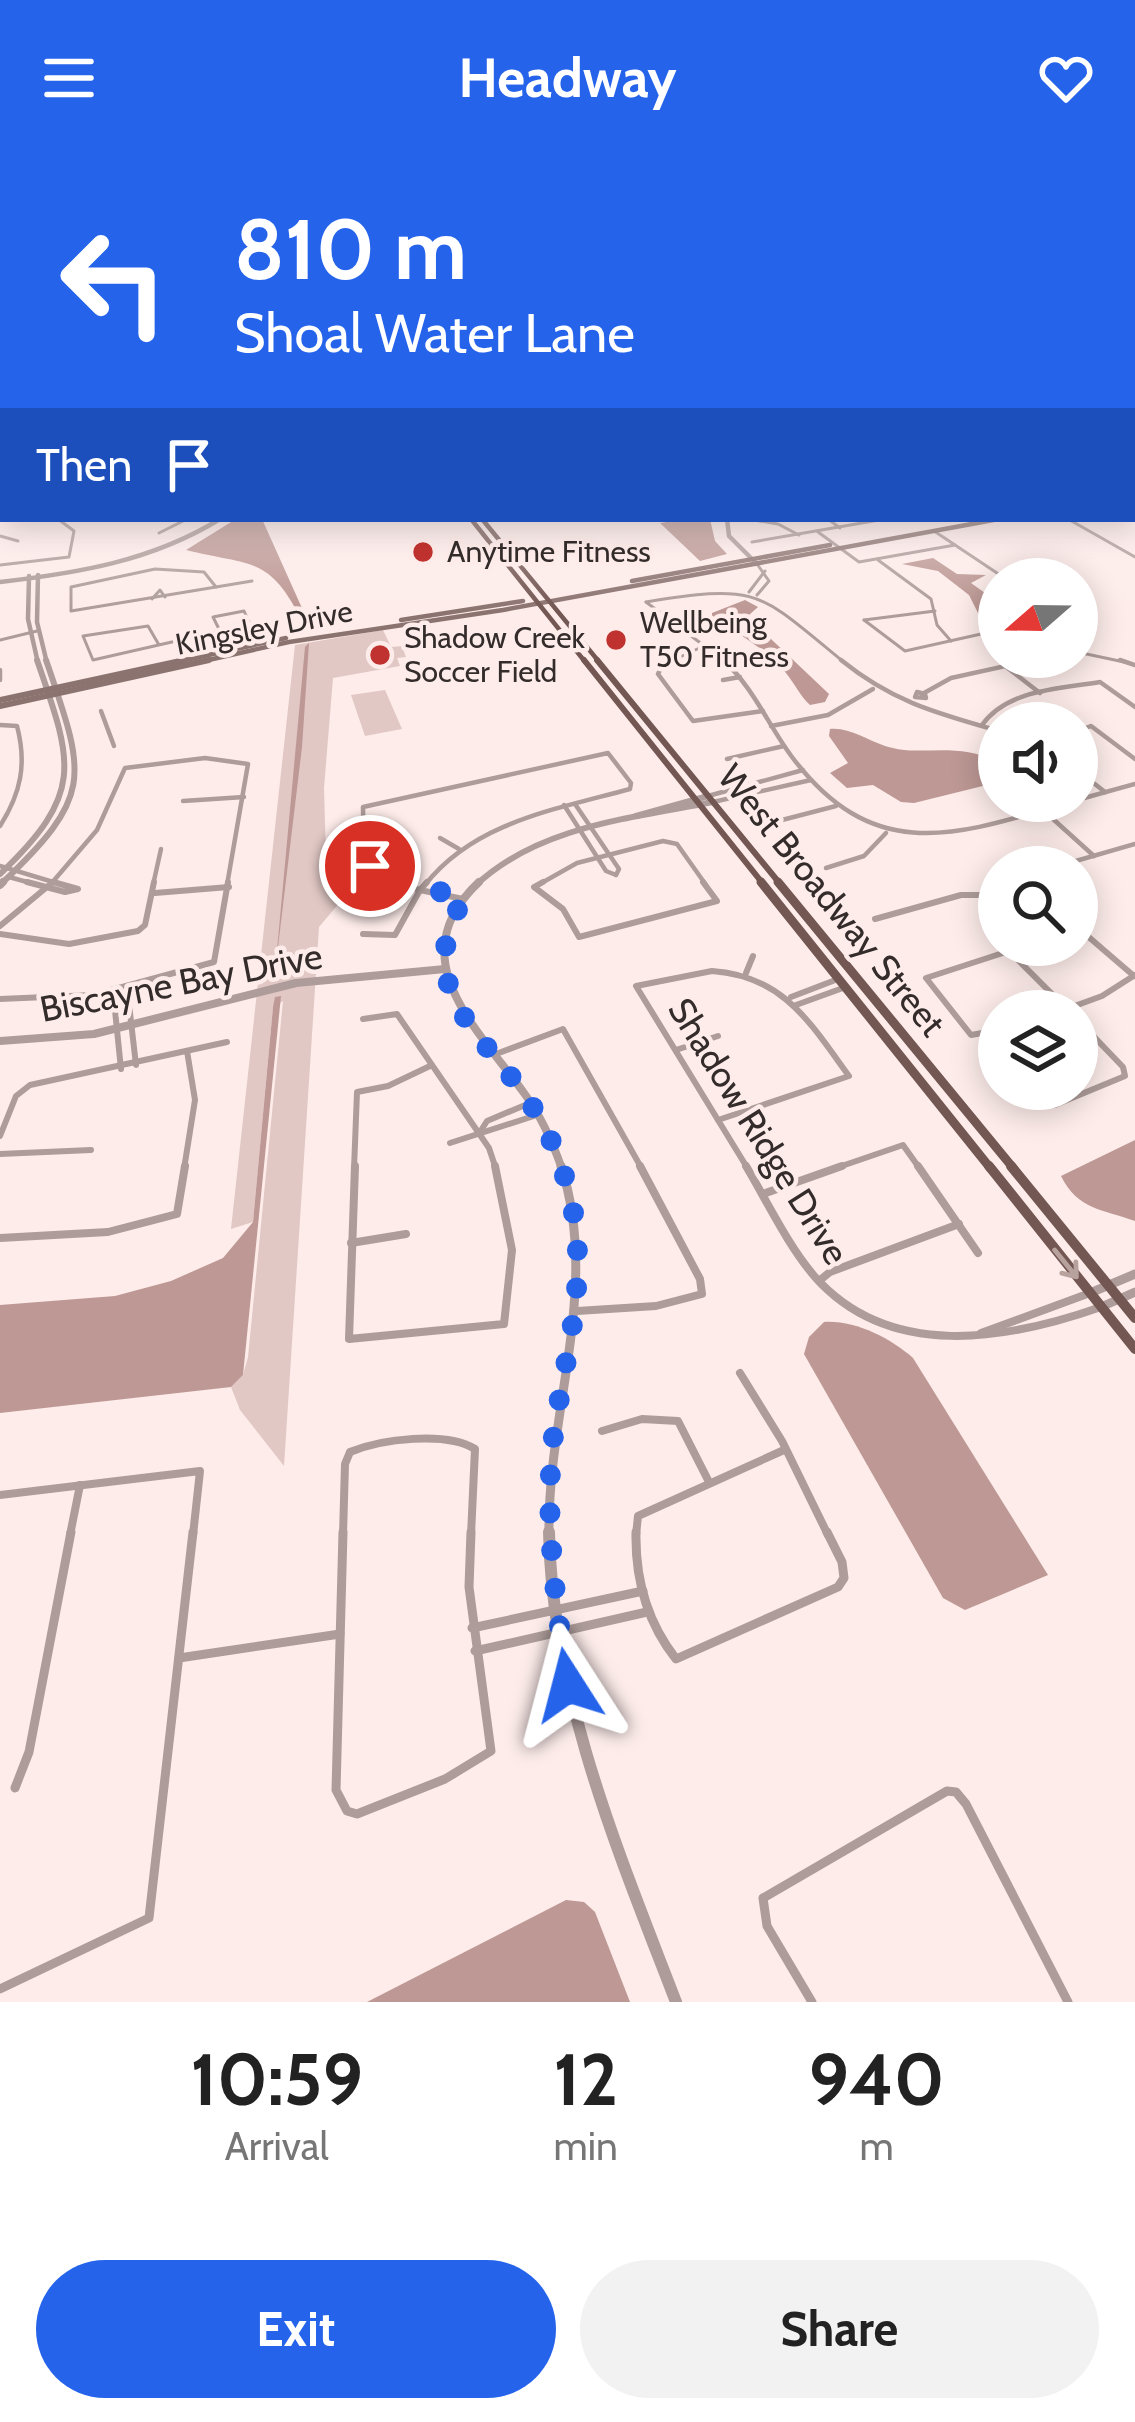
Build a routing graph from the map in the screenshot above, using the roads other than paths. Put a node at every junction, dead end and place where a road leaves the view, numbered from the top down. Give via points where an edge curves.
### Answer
1 (62, 522) edge
2 (181, 522) edge
3 (214, 522) edge
4 (474, 522) edge
5 (484, 522) edge
6 (727, 522) edge
7 (766, 522) edge
8 (832, 522) edge
9 (867, 522) edge
10 (960, 522) edge
11 (983, 522) edge
12 (1073, 522) edge
13 (840, 528) junction
14 (934, 531) junction
15 (818, 532) junction
16 (159, 533) dead end
17 (799, 535) junction
18 (0, 536) edge
19 (17, 541) dead end
20 (752, 542) dead end
21 (955, 545) junction
22 (837, 546) junction
23 (153, 553) junction
24 (1135, 557) edge
25 (878, 560) junction
26 (978, 560) edge
27 (32, 562) junction
28 (40, 562) junction
29 (754, 562) junction
30 (0, 565) edge
31 (155, 568) junction
32 (163, 568) junction
33 (765, 571) junction
34 (33, 577) junction
35 (0, 580) edge
36 (252, 581) dead end
37 (218, 589) junction
38 (748, 592) junction
39 (757, 595) junction
40 (543, 600) junction
41 (935, 611) junction
42 (555, 624) junction
43 (37, 631) junction
44 (28, 632) junction
45 (220, 632) junction
46 (978, 634) edge
47 (578, 637) junction
48 (0, 638) edge
49 (951, 640) junction
50 (159, 645) junction
51 (706, 645) junction
52 (1108, 647) dead end
53 (133, 651) junction
54 (1098, 654) edge
55 (1106, 655) junction
56 (646, 662) dead end
57 (1135, 665) edge
58 (662, 666) junction
59 (0, 670) edge
60 (143, 671) junction
61 (978, 672) edge
62 (740, 677) junction
63 (1020, 678) edge
64 (1, 680) edge
65 (723, 680) dead end
66 (875, 688) junction
67 (59, 691) junction
68 (49, 693) junction
69 (1042, 695) junction
70 (1018, 702) edge
71 (0, 703) edge
72 (908, 705) junction
73 (1135, 707) edge
74 (100, 711) dead end
75 (763, 711) junction
76 (900, 711) dead end
77 (978, 724) edge
78 (0, 725) edge
79 (771, 726) junction
80 (1098, 731) edge
81 (114, 746) dead end
82 (784, 746) junction
83 (727, 759) dead end
84 (1135, 759) edge
85 (802, 770) junction
86 (811, 780) junction
87 (1135, 784) edge
88 (1098, 787) edge
89 (1105, 793) junction
90 (1098, 795) edge
91 (244, 797) junction
92 (710, 799) junction
93 (183, 801) dead end
94 (696, 802) junction
95 (574, 803) junction
96 (564, 805) junction
97 (838, 806) junction
98 (4, 815) edge
99 (782, 820) dead end
100 (993, 822) edge
101 (1057, 822) edge
102 (0, 826) edge
103 (586, 830) junction
104 (886, 833) junction
105 (440, 838) dead end
106 (1135, 844) edge
107 (1083, 846) edge
108 (161, 849) dead end
109 (459, 849) junction
110 (610, 855) junction
111 (1098, 855) edge
112 (598, 858) junction
113 (826, 868) dead end
114 (19, 871) junction
115 (4, 872) edge
116 (56, 880) junction
117 (0, 885) edge
118 (48, 887) junction
119 (229, 887) junction
120 (419, 887) junction
121 (153, 893) junction
122 (978, 896) edge
123 (464, 898) junction
124 (875, 920) dead end
125 (0, 930) edge
126 (363, 934) dead end
127 (1098, 944) edge
128 (753, 956) dead end
129 (445, 968) junction
130 (746, 973) junction
131 (1135, 975) edge
132 (841, 983) junction
133 (127, 988) junction
134 (1047, 990) edge
135 (113, 991) junction
136 (789, 998) junction
137 (1098, 998) edge
138 (0, 999) edge
139 (796, 1006) junction
140 (363, 1019) dead end
141 (131, 1025) junction
142 (117, 1029) junction
143 (978, 1034) edge
144 (718, 1036) dead end
145 (0, 1041) edge
146 (1098, 1041) edge
147 (227, 1042) dead end
148 (675, 1050) junction
149 (187, 1051) junction
150 (494, 1055) junction
151 (136, 1065) junction
152 (430, 1066) junction
153 (121, 1069) junction
154 (1098, 1087) edge
155 (530, 1103) junction
156 (536, 1114) junction
157 (717, 1120) junction
158 (480, 1132) junction
159 (0, 1136) edge
160 (450, 1142) dead end
161 (91, 1150) dead end
162 (0, 1154) edge
163 (763, 1193) junction
164 (959, 1224) junction
165 (406, 1234) dead end
166 (0, 1238) edge
167 (351, 1243) junction
168 (978, 1253) dead end
169 (1135, 1274) edge
170 (819, 1281) junction
171 (1108, 1285) junction
172 (1135, 1292) edge
173 (1090, 1293) junction
174 (1119, 1299) junction
175 (1101, 1306) junction
176 (577, 1311) junction
177 (1135, 1318) edge
178 (977, 1334) junction
179 (1135, 1349) edge
180 (740, 1373) dead end
181 (602, 1431) dead end
182 (784, 1450) junction
183 (709, 1482) junction
184 (80, 1485) junction
185 (0, 1495) edge
186 (643, 1592) junction
187 (557, 1610) junction
188 (649, 1612) junction
189 (472, 1628) junction
190 (560, 1632) junction
191 (340, 1634) junction
192 (476, 1651) junction
193 (179, 1658) junction
194 (15, 1788) dead end
195 (0, 1988) edge
196 (676, 2002) edge
197 (812, 2002) edge
198 (1068, 2002) edge

1 - 28 street via 74,531 69,557
2 - 16 street
3 - 23 street
4 - 40 main road, West Broadway Street
5 - 40 main road, West Broadway Street
6 - 29 street via 729,536
7 - 17 street
8 - 13 street
9 - 13 street
10 - 22 main road
11 - 14 main road
12 - 24 street
13 - 15 street
14 - 21 street
14 - 22 main road
15 - 17 street
15 - 22 street
17 - 20 street
18 - 19 street
21 - 25 street
21 - 26 street
22 - 25 street via 859,562
22 - 29 main road, Kingsley Drive
23 - 31 street
23 - 32 street
23 - 34 street
25 - 41 street
27 - 28 street
27 - 30 street
27 - 34 street
28 - 34 street
29 - 33 street
29 - 40 main road, Kingsley Drive
31 - 32 street
31 - 37 street via 71,587 71,610
32 - 37 street via 203,572
33 - 38 street
33 - 39 street via 770,580
34 - 35 street
34 - 43 street
34 - 44 street
36 - 37 street
38 - 39 street
38 - 51 street via 646,602
39 - 66 street
40 - 42 main road, West Broadway Street
40 - 47 main road, West Broadway Street
40 - 60 main road, Kingsley Drive
41 - 49 street
41 - 49 street via 865,620 899,650
42 - 47 main road
42 - 94 main road, West Broadway Street
43 - 44 street
43 - 67 street
44 - 48 street
44 - 68 street
45 - 45 street via 248,625 244,611 213,617
45 - 50 street
46 - 49 street
47 - 92 main road, West Broadway Street
50 - 53 street
50 - 53 street via 148,626 82,636 93,660
51 - 58 street
51 - 62 street
52 - 55 street
53 - 60 street
54 - 55 street
55 - 57 street
56 - 58 street
58 - 75 street via 662,684 693,722
59 - 64 street
60 - 67 main road, Kingsley Drive
61 - 72 street via 914,693
62 - 65 street
62 - 75 street
63 - 69 street
66 - 72 street
66 - 79 street via 828,716
67 - 68 main road, Kingsley Drive
67 - 114 street via 80,752 77,782
68 - 71 main road, Kingsley Drive
68 - 115 street via 68,745 65,784 44,826
69 - 70 street
69 - 73 street via 1100,682
72 - 76 street
72 - 77 street
74 - 81 street
75 - 79 street
78 - 98 street via 14,724 25,753
79 - 82 street
80 - 84 street
82 - 83 street
82 - 85 street
85 - 86 street
85 - 92 street
86 - 92 street
86 - 97 street
87 - 89 street
88 - 89 street
89 - 90 street
91 - 93 street
91 - 116 street via 248,764 237,759 122,770 107,814
91 - 119 street
92 - 94 street
92 - 171 main road, West Broadway Street
94 - 103 street
94 - 132 main road, West Broadway Street
95 - 96 street
95 - 103 street
95 - 120 street via 631,788 608,753 363,807 362,854 384,875
96 - 103 street
96 - 109 street via 504,823
97 - 99 street
97 - 104 street
98 - 102 street
100 - 104 street via 936,837
101 - 107 street
103 - 110 street
103 - 112 street
103 - 123 street via 513,855
104 - 113 street via 864,856
105 - 109 street
106 - 111 street
108 - 121 street
109 - 120 street
110 - 112 street
110 - 112 street via 616,875
110 - 112 street via 671,842 717,901 579,937 562,909 534,887
114 - 115 street
114 - 116 street
115 - 117 street
115 - 118 street
116 - 118 street
116 - 118 street via 78,889
118 - 125 street
119 - 121 street
119 - 133 street via 217,959
120 - 123 street
120 - 126 street via 395,935
121 - 125 street via 146,925 128,934 69,944
122 - 124 street
123 - 129 street via 449,928
127 - 131 street
128 - 130 street
129 - 141 street, Biscayne Bay Drive via 296,983
129 - 150 street via 459,1013
130 - 136 street
130 - 148 street, Shadow Ridge Drive via 695,970 636,986
131 - 137 street
132 - 136 street
132 - 139 street
132 -> 173 main road, West Broadway Street
133 - 135 street
133 - 141 street
134 - 143 street via 1009,951 926,978
135 - 138 street
135 - 142 street
136 - 139 street
139 - 157 street via 849,1076
140 - 152 street via 397,1014
141 - 142 street, Biscayne Bay Drive
141 - 151 street
142 - 145 street, Biscayne Bay Drive
142 - 153 street
144 - 148 street
146 - 154 street via 1125,1076
147 - 149 street
148 - 157 street, Shadow Ridge Drive
149 - 151 street
149 - 166 street via 195,1100 177,1214 108,1232
150 - 155 street
150 - 176 street via 562,1029 700,1279 702,1294 640,1309
151 - 153 street
152 - 158 street
152 - 167 street via 356,1092
153 - 159 street via 25,1088
155 - 156 street
155 - 158 street
156 - 158 street
156 - 176 street via 573,1208
157 - 163 street, Shadow Ridge Drive
158 - 160 street
158 - 167 street via 504,1194 512,1250 504,1324 350,1339
161 - 162 street
163 - 164 street via 903,1145
163 - 170 street, Shadow Ridge Drive
164 - 168 street
164 - 170 street
165 - 167 street
169 - 171 street
170 - 178 street, Shadow Ridge Drive via 892,1328
171 - 173 street
171 - 174 main road, West Broadway Street
172 - 174 street
173 - 175 main road, West Broadway Street
173 - 178 street, Shadow Ridge Drive
174 - 175 street
174 - 177 main road, West Broadway Street
175 - 178 street, Shadow Ridge Drive via 1040,1330
175 - 179 main road
176 - 187 street via 553,1442
180 - 182 street
181 - 183 street via 662,1417 678,1421
182 - 183 street
182 - 188 street via 842,1562 838,1587 684,1659 676,1659
183 - 186 street via 638,1516
184 - 185 street
184 - 193 street via 200,1471
184 - 194 street
186 - 187 street
186 - 188 street
187 - 189 street
187 - 190 street
188 - 190 street
189 - 191 street via 471,1442 403,1442 364,1446 345,1464
189 - 192 street
190 - 192 street
190 - 196 street via 617,1847
191 - 192 street via 337,1790 346,1811 357,1814 490,1751
191 - 193 street
193 - 195 street via 148,1918
197 - 198 street via 767,1927 764,1898 947,1791 956,1792

